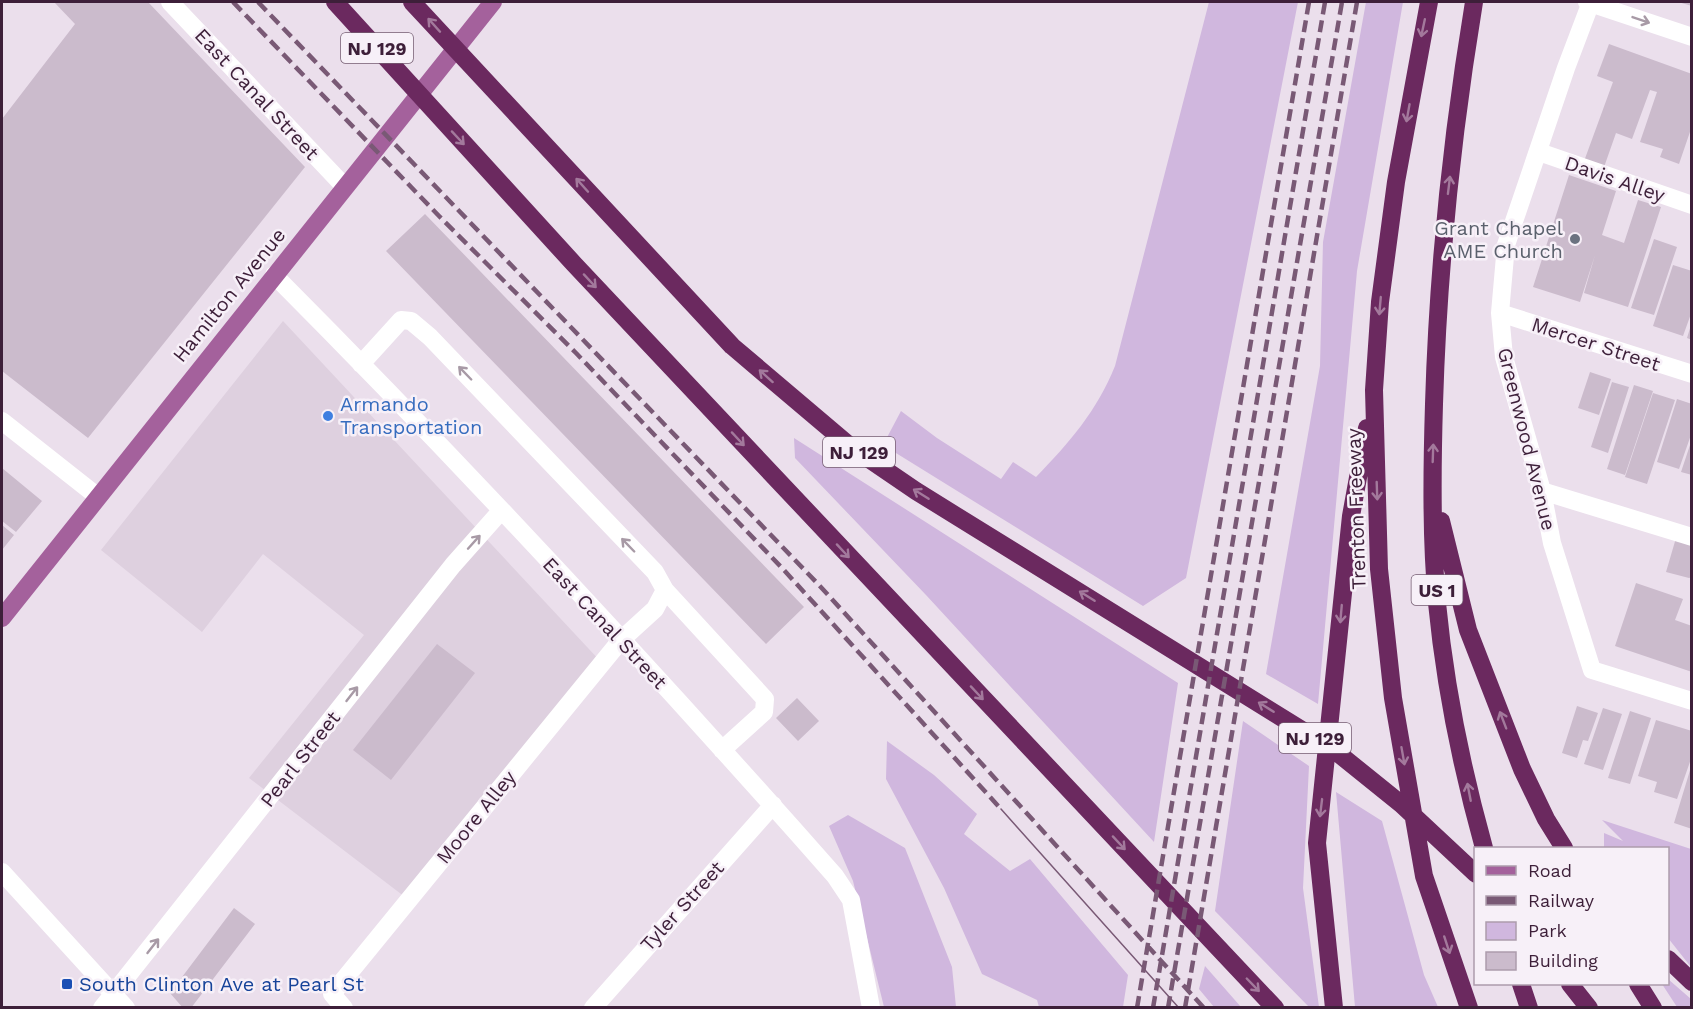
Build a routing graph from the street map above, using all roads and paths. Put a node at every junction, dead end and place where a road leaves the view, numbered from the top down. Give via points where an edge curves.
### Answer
1 (170, 2) edge
2 (335, 2) edge
3 (412, 2) edge
4 (493, 2) edge
5 (1429, 2) edge
6 (1474, 2) edge
7 (1590, 2) edge
8 (1692, 37) edge
9 (455, 50) junction
10 (419, 95) junction
11 (1539, 152) junction
12 (345, 187) junction
13 (1692, 205) edge
14 (274, 275) junction
15 (1500, 313) junction
16 (361, 364) junction
17 (1692, 374) edge
18 (1374, 390) junction
19 (2, 421) edge
20 (1432, 483) junction
21 (1542, 491) junction
22 (97, 496) junction
23 (500, 512) junction
24 (1692, 537) edge
25 (665, 590) junction
26 (2, 618) edge
27 (621, 640) junction
28 (1692, 701) edge
29 (722, 750) junction
30 (773, 806) junction
31 (1483, 847) edge
32 (1564, 847) edge
33 (2, 872) edge
34 (1474, 872) edge
35 (1669, 960) edge
36 (1692, 982) edge
37 (1521, 985) edge
38 (1571, 985) edge
39 (1639, 985) edge
40 (108, 1001) edge
41 (338, 1001) edge
42 (126, 1008) edge
43 (592, 1008) edge
44 (872, 1008) edge
45 (1275, 1008) edge
46 (1334, 1008) edge
47 (1469, 1008) edge
48 (1529, 1008) edge
49 (1589, 1008) edge
50 (1653, 1008) edge

1 - 12 street, East Canal Street
2 - 10 highway, NJ 129
9 -> 3 highway, NJ 129
4 - 9 main road, Hamilton Avenue
5 -> 18 highway, Trenton Freeway / US 1 via 1396,182 1380,302
20 -> 6 highway, US 1 via 1436,327 1445,220
7 -> 8 street
7 - 11 street, Greenwood Avenue
9 - 10 main road, Hamilton Avenue
34 -> 9 highway, NJ 129 via 1401,804 1334,750 916,491 850,446 789,397 732,346
10 - 12 main road, Hamilton Avenue
10 -> 45 highway, NJ 129 via 794,500
11 - 13 street, Davis Alley
11 - 15 street, Greenwood Avenue via 1506,245
12 - 14 main road, Hamilton Avenue
14 - 16 street, East Canal Street
14 - 22 main road, Hamilton Avenue
15 - 17 street, Mercer Street
15 - 21 street, Greenwood Avenue via 1504,357
16 - 23 street, East Canal Street
25 -> 16 street via 655,572 411,321 401,320
18 -> 46 highway via 1351,516 1317,843
18 -> 47 highway, Trenton Freeway / US 1 via 1379,570 1393,698 1424,876
19 - 22 street
31 -> 20 highway, US 1 via 1451,704 1437,604
32 -> 20 highway via 1522,769 1468,630
21 - 24 street
21 - 28 street, Greenwood Avenue via 1552,543 1592,670
22 - 26 main road, Hamilton Avenue
23 - 27 street, East Canal Street
40 -> 23 street, Pearl Street via 453,565
25 - 27 street, Moore Alley via 655,609
25 - 29 street via 765,699 764,712
27 - 29 street, East Canal Street
27 - 41 street, Moore Alley
29 - 30 street, East Canal Street
30 - 43 street, Tyler Street
30 - 44 street, East Canal Street via 835,876 851,900
33 - 40 street
35 - 36 highway
37 - 48 highway
38 - 49 highway
39 - 50 highway
40 - 42 street

